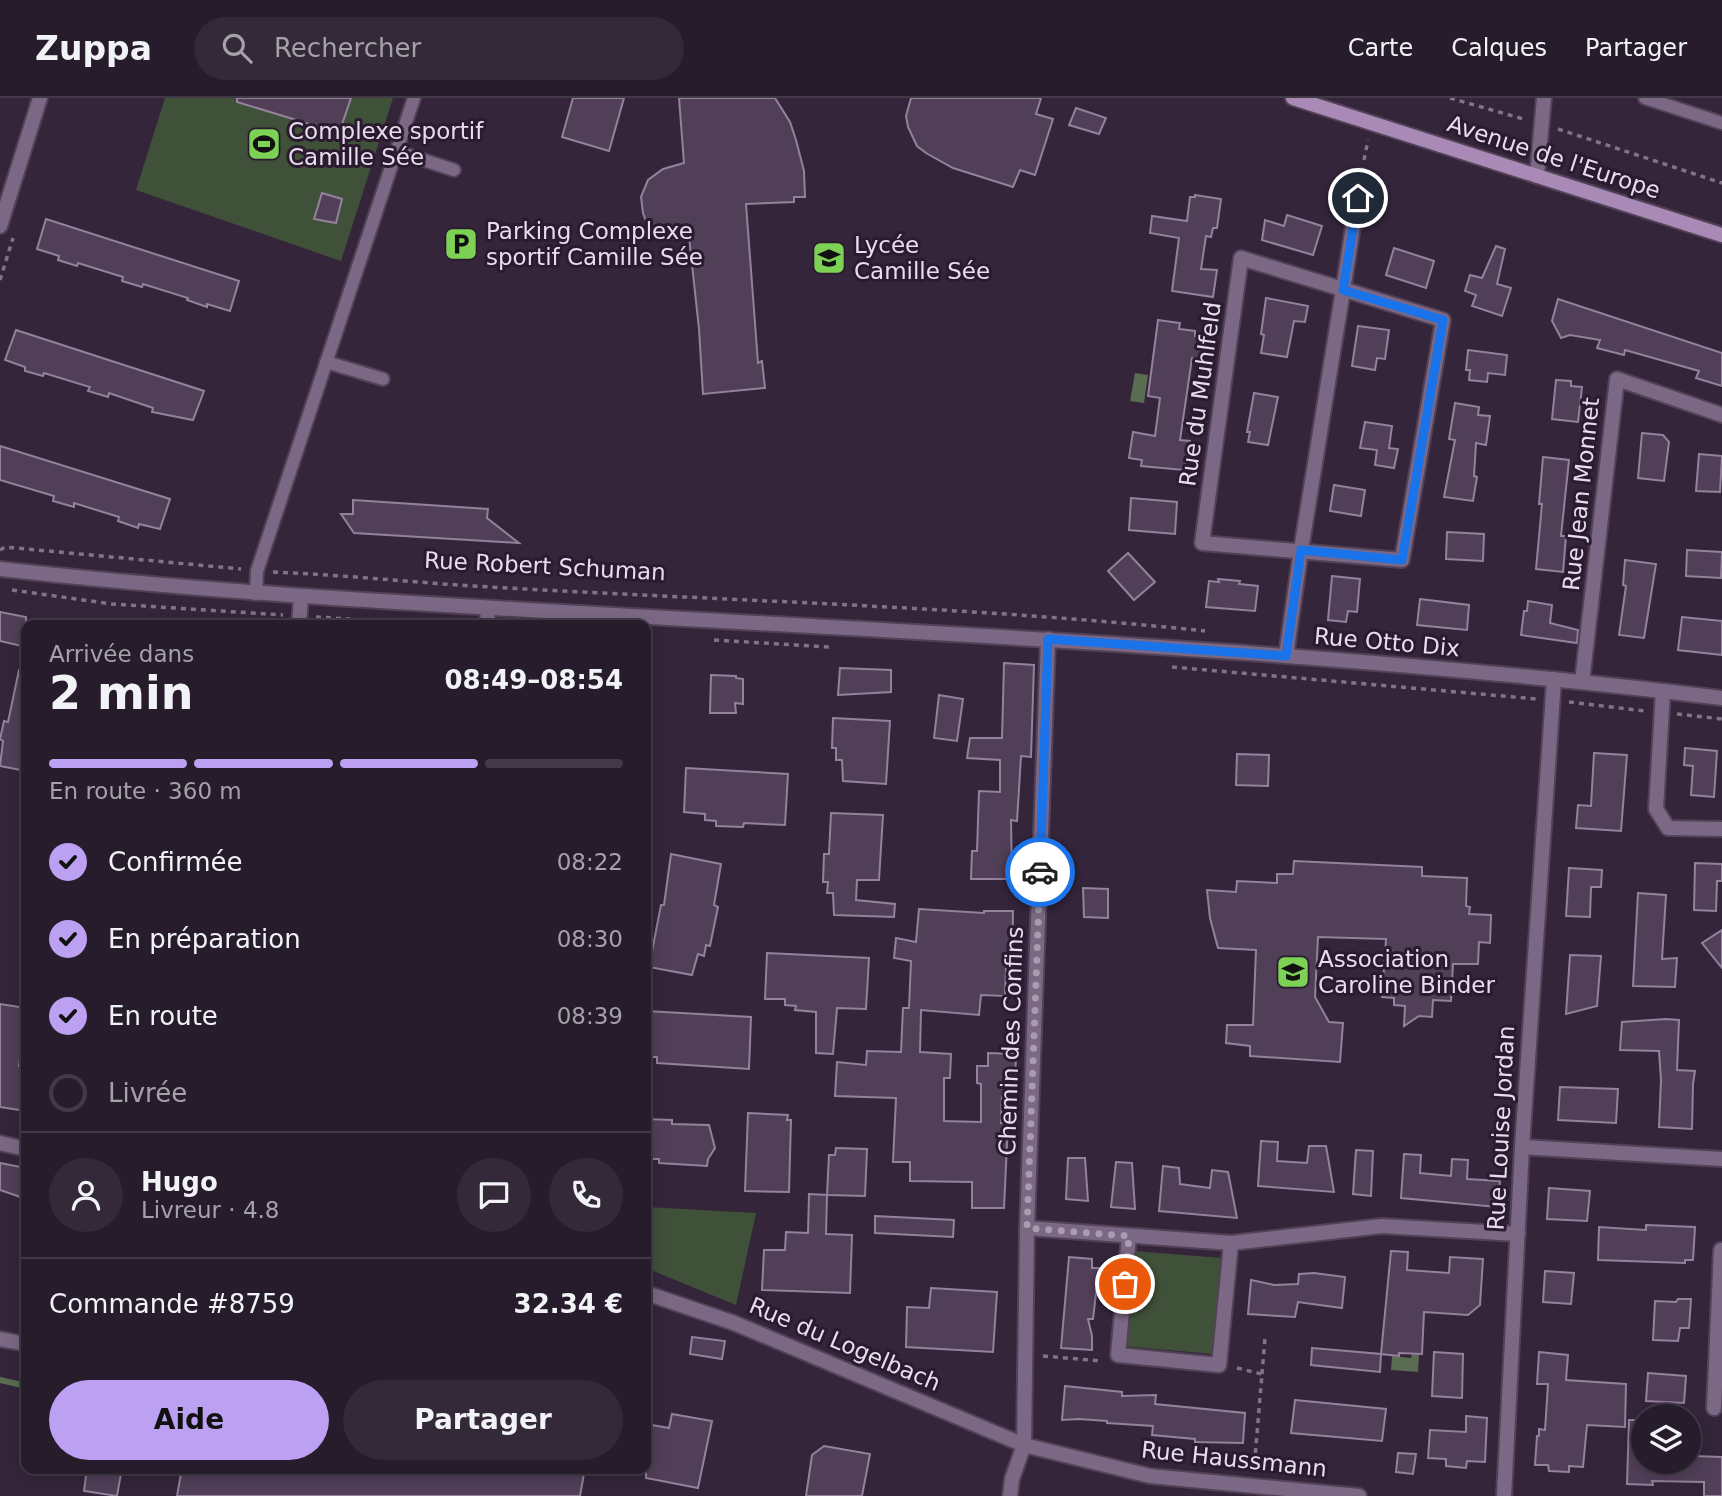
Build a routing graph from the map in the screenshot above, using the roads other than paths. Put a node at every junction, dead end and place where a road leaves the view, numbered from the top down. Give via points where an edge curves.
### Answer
1 (40, 98) edge
2 (414, 98) edge
3 (1293, 98) edge
4 (1544, 98) edge
5 (1645, 98) edge
6 (1722, 123) edge
7 (396, 151) junction
8 (454, 170) dead end
9 (1361, 176) road end
10 (1537, 176) junction
11 (0, 226) edge
12 (1722, 235) edge
13 (1343, 290) junction
14 (326, 362) junction
15 (383, 379) dead end
16 (1722, 415) edge
17 (1301, 550) junction
18 (0, 569) edge
19 (256, 594) junction
20 (300, 597) junction
21 (488, 608) junction
22 (300, 620) edge
23 (487, 620) edge
24 (1048, 639) junction
25 (1286, 656) junction
26 (1554, 679) junction
27 (1582, 682) junction
28 (1663, 691) junction
29 (1722, 698) edge
30 (1722, 830) edge
31 (0, 1143) edge
32 (1522, 1147) junction
33 (21, 1148) edge
34 (1722, 1158) edge
35 (1027, 1228) junction
36 (1518, 1234) junction
37 (1129, 1236) junction
38 (1722, 1240) edge
39 (1231, 1244) junction
40 (1722, 1250) edge
41 (651, 1295) edge
42 (0, 1339) edge
43 (21, 1343) edge
44 (1714, 1408) dead end
45 (1024, 1445) junction
46 (1308, 1493) edge
47 (1010, 1496) edge
48 (1359, 1496) edge
49 (1504, 1496) edge

1 - 11 street
2 - 7 lane
3 - 10 main road, Avenue de l'Europe
4 - 10 street
5 - 6 lane
7 - 8 lane
7 - 14 lane
9 - 13 street
10 - 12 main road, Avenue de l'Europe
13 - 17 street
13 - 17 street, Rue du Muhlfeld via 1443,320 1402,560
13 - 17 street, Rue du Muhlfeld via 1241,258 1202,543
14 - 15 lane
14 - 19 lane via 257,571
16 - 27 street, Rue Jean Monnet via 1617,379
17 - 25 street
18 - 19 street, Rue Robert Schuman
19 - 20 street, Rue Robert Schuman
20 - 21 street, Rue Robert Schuman
20 - 22 street
21 - 23 street
21 - 24 street, Rue Robert Schuman
24 - 25 street, Rue Otto Dix
24 - 35 street, Chemin des Confins
25 - 26 street, Rue Otto Dix
26 - 27 street, Rue Otto Dix
26 - 32 street, Rue Louise Jordan
27 - 28 street, Rue Otto Dix
28 - 29 street, Rue Otto Dix
28 - 30 street via 1656,809 1668,828
31 - 33 street
32 - 34 street
32 - 36 street, Rue Louise Jordan
35 - 37 street
35 - 45 street, Chemin des Confins
36 - 39 street via 1382,1226
36 - 49 street, Rue Louise Jordan
37 - 39 street
37 - 39 street via 1118,1355 1219,1365
38 - 40 street
40 - 44 street
41 - 45 street, Rue du Logelbach via 734,1323
42 - 43 street
45 - 46 street, Rue Haussmann via 1150,1476
45 - 47 street, Chemin des Confins
46 - 48 street, Rue Haussmann

